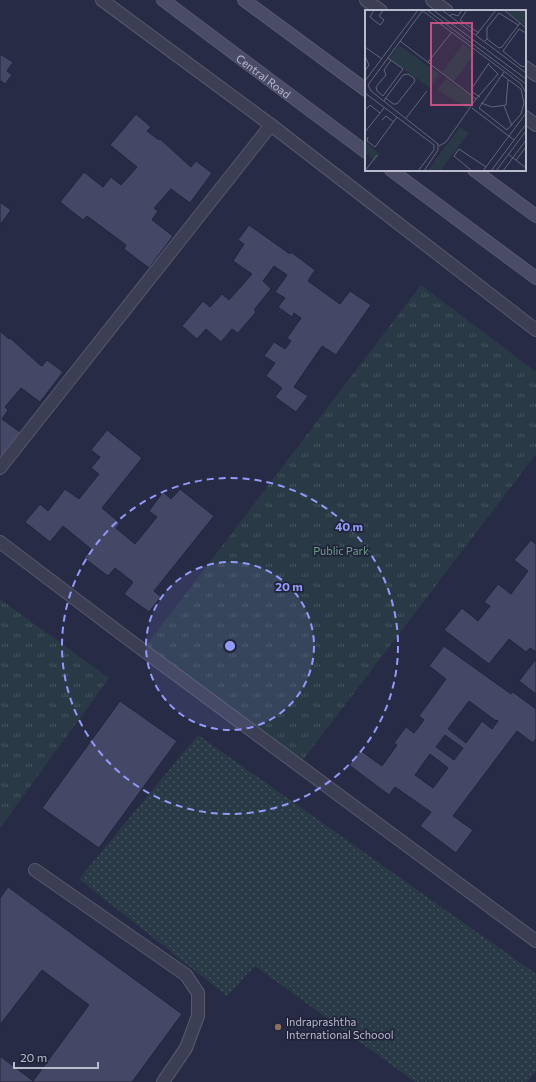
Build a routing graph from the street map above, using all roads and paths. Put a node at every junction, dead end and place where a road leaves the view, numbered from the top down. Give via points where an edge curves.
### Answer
1 (102, 0) edge
2 (162, 0) edge
3 (244, 0) edge
4 (366, 0) edge
5 (432, 0) edge
6 (379, 10) edge
7 (446, 10) edge
8 (526, 68) edge
9 (536, 75) edge
10 (365, 89) edge
11 (526, 118) edge
12 (270, 125) junction
13 (536, 125) edge
14 (365, 151) edge
15 (392, 171) edge
16 (475, 171) edge
17 (536, 216) edge
18 (536, 278) edge
19 (536, 330) edge
20 (0, 468) edge
21 (0, 542) edge
22 (35, 870) dead end
23 (536, 941) edge
24 (163, 1082) edge

1 - 12 street
2 - 14 main road, Central Road
3 - 10 main road
4 - 6 street
5 - 7 street
8 - 9 street
11 - 13 street
12 - 19 street
12 - 20 street
15 - 18 main road
16 - 17 main road
21 - 23 street
22 - 24 street via 186,975 198,993 198,1016 186,1048

